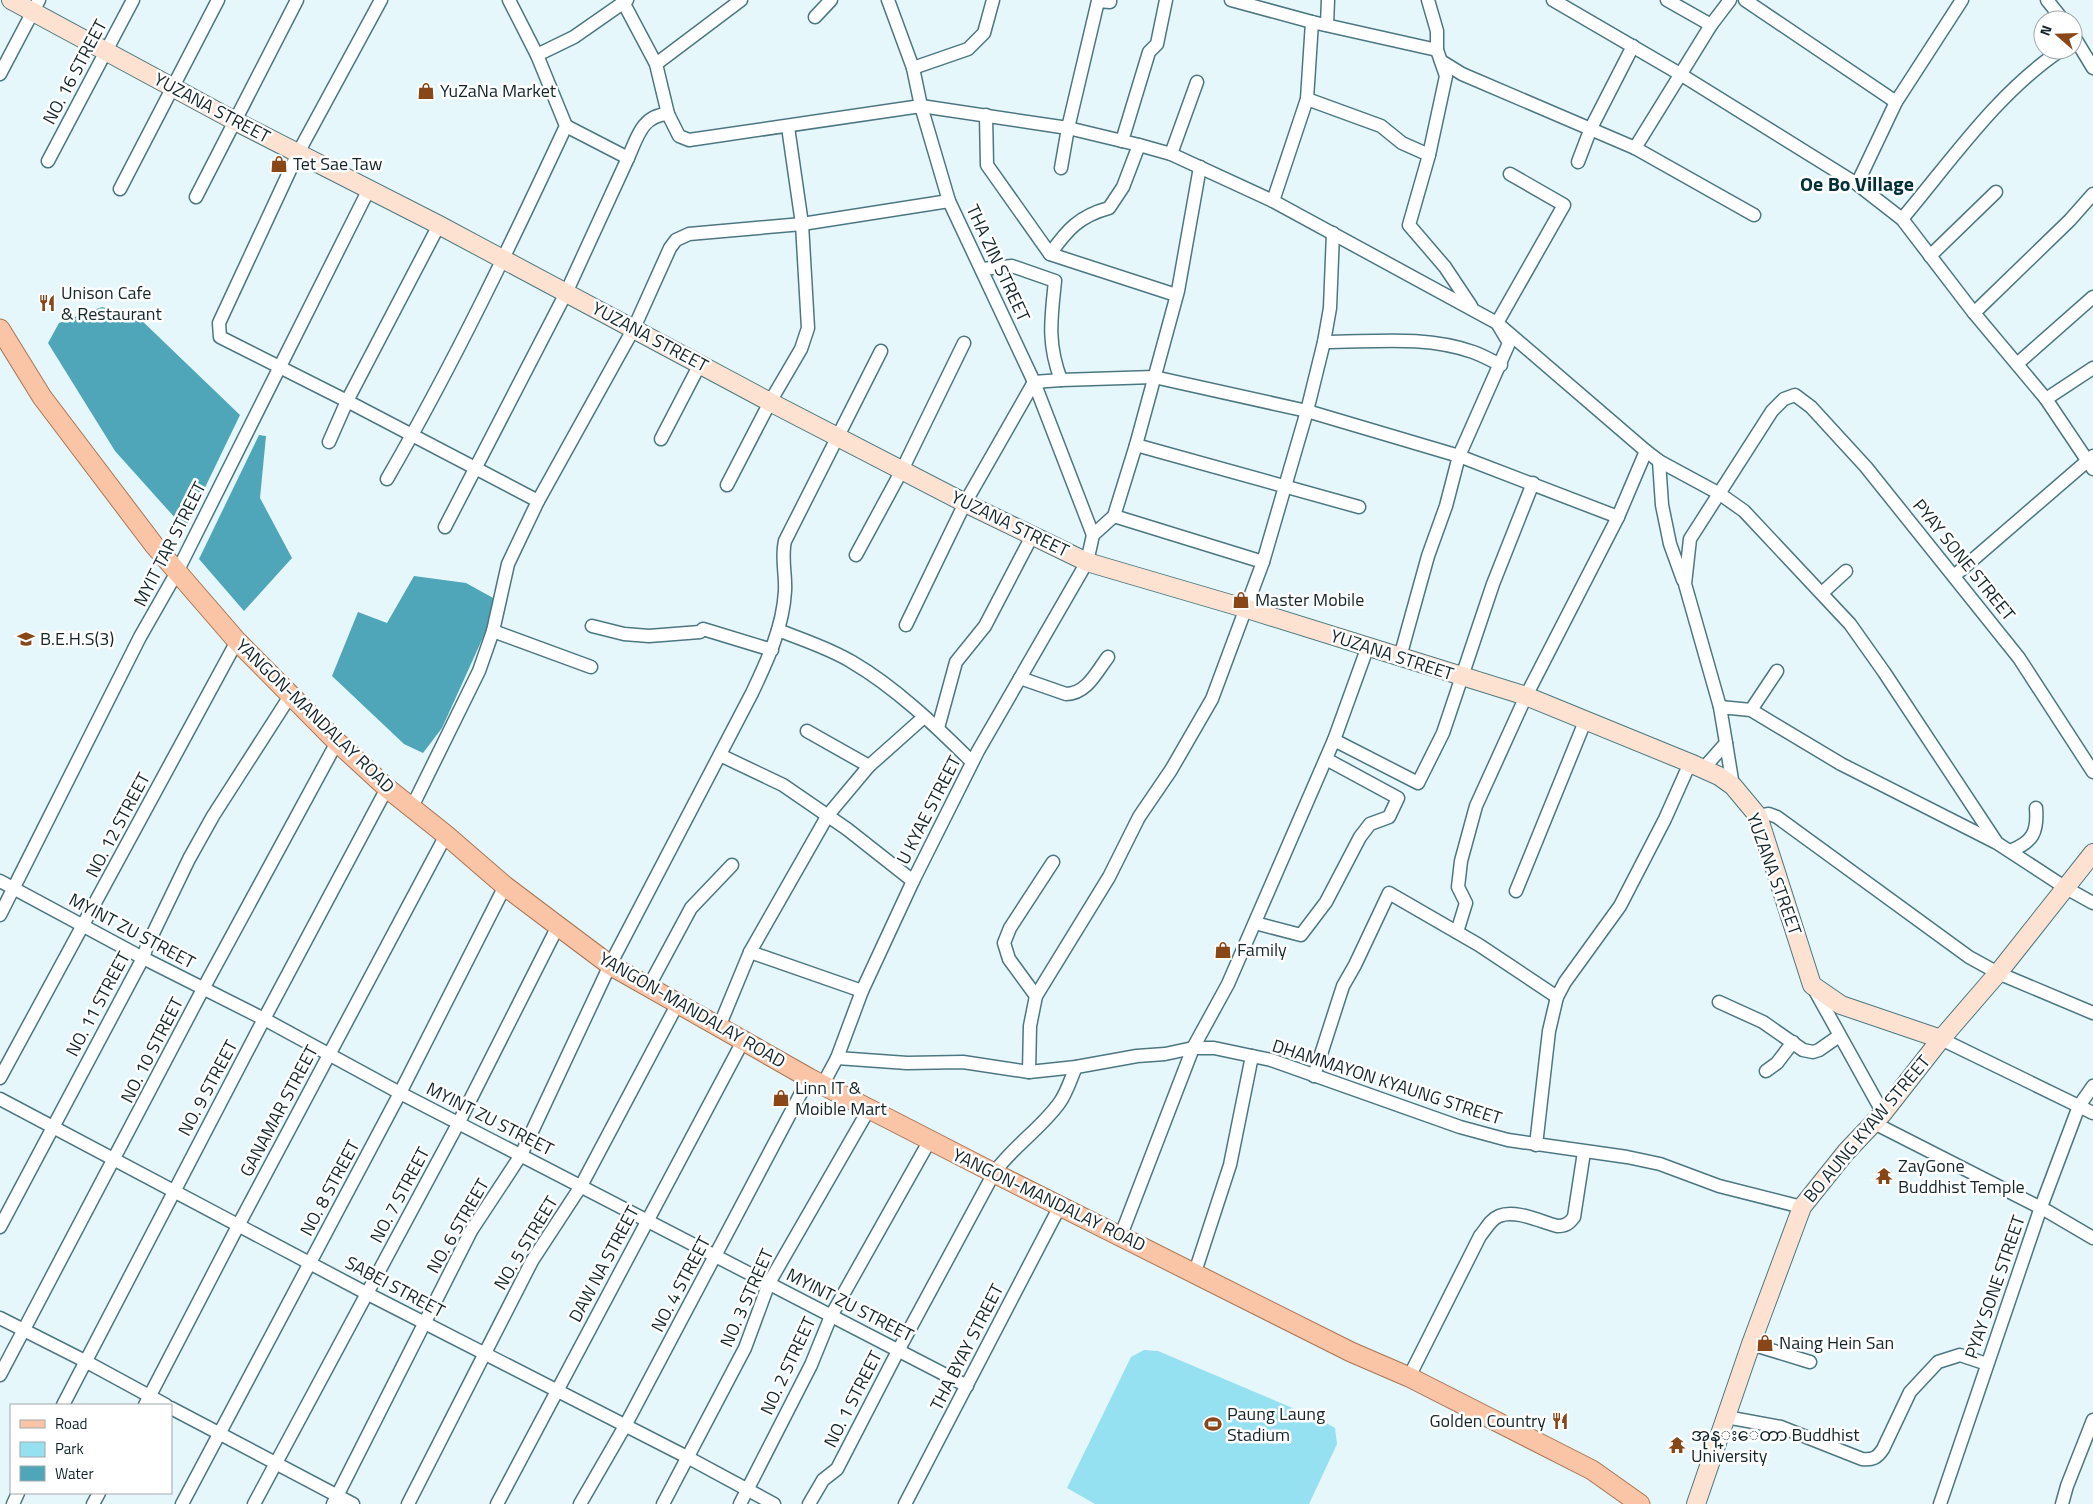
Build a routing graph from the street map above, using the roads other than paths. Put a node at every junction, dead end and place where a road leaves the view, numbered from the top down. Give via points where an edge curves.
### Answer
1 (11, 0) edge
2 (133, 0) edge
3 (218, 0) edge
4 (297, 0) edge
5 (381, 0) edge
6 (508, 0) edge
7 (741, 0) edge
8 (831, 0) edge
9 (888, 0) edge
10 (993, 0) edge
11 (1110, 0) edge
12 (1166, 0) edge
13 (1231, 0) edge
14 (1328, 0) edge
15 (1428, 0) edge
16 (1667, 0) edge
17 (1730, 0) edge
18 (1745, 0) edge
19 (1962, 0) edge
20 (624, 1) edge
21 (1558, 1) edge
22 (1251, 3) edge
23 (36, 6) edge
24 (815, 17) dead end
25 (1312, 22) junction
26 (1327, 25) junction
27 (1711, 26) junction
28 (1633, 46) junction
29 (106, 51) junction
30 (2083, 53) edge
31 (537, 55) junction
32 (1439, 55) junction
33 (2046, 60) edge
34 (656, 64) junction
35 (913, 68) junction
36 (2093, 68) edge
37 (0, 74) edge
38 (1680, 74) junction
39 (1196, 82) dead end
40 (172, 86) junction
41 (1307, 99) junction
42 (1896, 102) junction
43 (921, 106) junction
44 (668, 114) junction
45 (986, 115) junction
46 (235, 121) junction
47 (566, 126) junction
48 (788, 126) junction
49 (1068, 128) junction
50 (1591, 128) junction
51 (1122, 141) junction
52 (1139, 146) junction
53 (1635, 148) junction
54 (298, 153) junction
55 (1171, 154) junction
56 (1429, 155) junction
57 (628, 158) junction
58 (48, 161) dead end
59 (1578, 162) dead end
60 (1200, 167) junction
61 (1061, 168) dead end
62 (1510, 174) dead end
63 (1857, 184) junction
64 (120, 189) dead end
65 (369, 189) junction
66 (1996, 192) dead end
67 (2093, 194) edge
68 (196, 198) dead end
69 (1273, 200) junction
70 (949, 201) junction
71 (1754, 215) dead end
72 (1902, 220) junction
73 (802, 224) junction
74 (439, 225) junction
75 (1333, 233) junction
76 (1050, 254) junction
77 (1930, 256) junction
78 (504, 260) junction
79 (982, 269) junction
80 (566, 293) junction
81 (1176, 295) junction
82 (2093, 297) edge
83 (1473, 309) junction
84 (1974, 313) junction
85 (1497, 323) junction
86 (634, 328) junction
87 (0, 329) edge
88 (1324, 342) junction
89 (964, 343) dead end
90 (881, 351) dead end
91 (700, 364) junction
92 (2017, 364) junction
93 (1501, 365) junction
94 (279, 366) junction
95 (2093, 368) edge
96 (1154, 377) junction
97 (1060, 380) junction
98 (1034, 382) junction
99 (2046, 399) junction
100 (347, 401) junction
101 (770, 402) junction
102 (1306, 411) junction
103 (412, 436) junction
104 (837, 436) junction
105 (662, 439) dead end
106 (329, 442) dead end
107 (1136, 445) junction
108 (1646, 451) junction
109 (1459, 456) junction
110 (1659, 461) junction
111 (2091, 462) edge
112 (476, 468) junction
113 (902, 470) junction
114 (387, 480) dead end
115 (1532, 483) junction
116 (727, 485) dead end
117 (1284, 486) junction
118 (1720, 494) junction
119 (538, 501) junction
120 (965, 503) junction
121 (1359, 507) dead end
122 (1114, 516) junction
123 (1618, 517) junction
124 (445, 527) dead end
125 (1093, 535) junction
126 (1032, 536) junction
127 (856, 555) dead end
128 (1087, 562) junction
129 (1262, 562) junction
130 (1846, 571) dead end
131 (177, 572) junction
132 (1954, 576) junction
133 (1685, 584) junction
134 (1822, 593) junction
135 (1244, 608) junction
136 (906, 625) dead end
137 (592, 626) dead end
138 (778, 630) junction
139 (493, 631) junction
140 (237, 641) junction
141 (1368, 646) junction
142 (772, 650) junction
143 (1108, 657) dead end
144 (1400, 657) junction
145 (591, 667) dead end
146 (1777, 671) dead end
147 (1020, 678) junction
148 (1462, 678) junction
149 (290, 696) junction
150 (1526, 696) junction
151 (1720, 707) junction
152 (1751, 710) junction
153 (924, 717) junction
154 (1586, 720) junction
155 (938, 728) junction
156 (807, 731) dead end
157 (1334, 740) junction
158 (337, 742) junction
159 (1726, 743) junction
160 (720, 755) junction
161 (1326, 758) junction
162 (972, 762) junction
163 (868, 766) junction
164 (1697, 766) junction
165 (2093, 772) edge
166 (1733, 786) junction
167 (387, 788) junction
168 (412, 807) junction
169 (2036, 808) dead end
170 (828, 815) junction
171 (1758, 816) junction
172 (446, 835) junction
173 (1997, 843) junction
174 (2010, 852) junction
175 (2093, 853) edge
176 (1053, 862) dead end
177 (732, 865) dead end
178 (0, 881) edge
179 (913, 881) junction
180 (505, 886) junction
181 (14, 888) junction
182 (2066, 888) junction
183 (1516, 891) dead end
184 (2093, 903) edge
185 (0, 914) edge
186 (1255, 922) junction
187 (85, 924) junction
188 (558, 926) junction
189 (1457, 932) junction
190 (750, 952) junction
191 (143, 958) junction
192 (610, 965) junction
193 (1998, 973) junction
194 (1812, 985) junction
195 (649, 986) junction
196 (203, 989) junction
197 (862, 991) junction
198 (1036, 996) junction
199 (1557, 997) junction
200 (1719, 1002) dead end
201 (678, 1003) junction
202 (2093, 1012) edge
203 (264, 1019) junction
204 (719, 1027) junction
205 (1839, 1036) junction
206 (1940, 1039) junction
207 (743, 1041) junction
208 (1793, 1042) junction
209 (1192, 1048) junction
210 (329, 1054) junction
211 (1252, 1056) junction
212 (837, 1058) junction
213 (1076, 1067) junction
214 (1766, 1070) dead end
215 (1029, 1072) junction
216 (1314, 1076) junction
217 (0, 1078) edge
218 (816, 1081) junction
219 (2093, 1086) edge
220 (400, 1093) junction
221 (0, 1099) edge
222 (2079, 1106) junction
223 (869, 1109) junction
224 (2093, 1113) edge
225 (1878, 1118) junction
226 (459, 1122) junction
227 (52, 1126) junction
228 (930, 1140) junction
229 (1536, 1145) junction
230 (1584, 1152) junction
231 (521, 1154) junction
232 (114, 1160) junction
233 (994, 1173) junction
234 (581, 1186) junction
235 (174, 1191) junction
236 (1060, 1206) junction
237 (1802, 1207) junction
238 (2041, 1207) junction
239 (647, 1220) junction
240 (239, 1224) junction
241 (0, 1227) edge
242 (1121, 1235) junction
243 (2093, 1238) edge
244 (715, 1256) junction
245 (310, 1262) junction
246 (1194, 1272) junction
247 (769, 1283) junction
248 (368, 1294) junction
249 (831, 1316) junction
250 (0, 1318) edge
251 (426, 1323) junction
252 (23, 1331) junction
253 (1751, 1344) junction
254 (899, 1350) junction
255 (485, 1354) junction
256 (85, 1361) junction
257 (1810, 1362) dead end
258 (1987, 1364) junction
259 (0, 1374) edge
260 (1409, 1377) junction
261 (967, 1386) junction
262 (557, 1390) junction
263 (147, 1401) edge
264 (63, 1404) edge
265 (161, 1404) edge
266 (172, 1409) edge
267 (1726, 1417) junction
268 (2093, 1420) edge
269 (625, 1426) junction
270 (218, 1435) junction
271 (687, 1457) junction
272 (276, 1464) junction
273 (746, 1491) junction
274 (1620, 1497) edge
275 (335, 1500) edge
276 (182, 1504) edge
277 (254, 1504) edge
278 (353, 1504) edge
279 (408, 1504) edge
280 (497, 1504) edge
281 (580, 1504) edge
282 (663, 1504) edge
283 (740, 1504) edge
284 (774, 1504) edge
285 (809, 1504) edge
286 (905, 1504) edge
287 (1640, 1504) edge
288 (1696, 1504) edge
289 (1940, 1504) edge
290 (2062, 1504) edge

1 - 23 street, YUZANA STREET
2 - 29 street, NO. 16 STREET
3 - 40 street
4 - 46 street
5 - 54 street
6 - 31 street
7 - 34 street
8 - 24 street
9 - 35 street, THA ZIN STREET
10 - 35 street via 984,33 968,49
11 - 49 street via 1098,1
12 - 51 street via 1157,44 1149,52
13 - 22 street
14 - 26 street
15 - 32 street via 1437,31
16 - 27 street
17 - 27 street
18 - 42 street
19 - 42 street
20 - 31 street via 574,37
20 - 34 street
21 - 28 street
22 - 25 street
23 - 29 street, YUZANA STREET
23 - 37 street
25 - 26 street
25 - 41 street
26 - 32 street
27 - 38 street
28 - 38 street
28 - 50 street
29 - 40 street, YUZANA STREET
29 - 58 street, NO. 16 STREET
30 - 36 street
31 - 47 street
32 - 50 street via 1462,74
32 - 56 street via 1446,76
33 - 72 street via 1992,110
34 - 44 street
35 - 43 street, THA ZIN STREET
38 - 53 street
38 - 63 street
39 - 55 street
40 - 46 street, YUZANA STREET
40 - 64 street
41 - 56 street via 1381,126 1402,143
41 - 69 street
42 - 63 street
43 - 45 street
43 - 48 street
43 - 70 street, THA ZIN STREET
44 - 48 street via 679,136 689,140
44 - 57 street via 652,117 641,128
45 - 49 street
45 - 76 street via 987,165
46 - 54 street, YUZANA STREET
46 - 68 street
47 - 57 street
47 - 78 street
48 - 73 street
49 - 51 street
49 - 61 street
50 - 53 street
50 - 59 street
51 - 52 street
52 - 55 street
52 - 76 street via 1123,187 1109,208 1094,212 1067,230
53 - 71 street
54 - 65 street, YUZANA STREET
54 - 94 street via 218,330 224,340
55 - 60 street
56 - 83 street via 1409,225
57 - 80 street
60 - 69 street
60 - 81 street
62 - 85 street via 1564,205
63 - 72 street
65 - 74 street, YUZANA STREET
65 - 94 street, MYIT TAR STREET
66 - 77 street
67 - 84 street
69 - 75 street
70 - 73 street
70 - 79 street, THA ZIN STREET
72 - 77 street
73 - 86 street via 689,234 676,240
73 - 101 street via 808,328 801,350
74 - 78 street, YUZANA STREET
74 - 100 street
75 - 83 street
75 - 88 street via 1330,308
76 - 81 street
77 - 84 street
78 - 80 street, YUZANA STREET
78 - 103 street
79 - 97 street via 1012,266 1055,281 1050,326
79 - 98 street, THA ZIN STREET
80 - 86 street, YUZANA STREET
80 - 112 street
81 - 96 street
82 - 92 street
83 - 85 street
84 - 92 street
85 - 93 street via 1510,343
85 - 108 street
86 - 91 street, YUZANA STREET
86 - 119 street
87 - 131 main road, YANGON-MANDALAY ROAD via 42,397
88 - 93 street via 1399,340 1434,343 1473,352
88 - 102 street
89 - 113 street
90 - 104 street, NO. 6 STREET
91 - 101 street, YUZANA STREET
91 - 105 street
92 - 99 street
93 - 109 street
94 - 100 street
94 - 131 street, MYIT TAR STREET
95 - 99 street
96 - 97 street
96 - 102 street
96 - 107 street
97 - 98 street
98 - 120 street
98 - 125 street, THA ZIN STREET
99 - 111 street
100 - 103 street
100 - 106 street
101 - 104 street, YUZANA STREET
101 - 116 street
102 - 109 street
102 - 117 street
103 - 112 street
103 - 114 street
104 - 113 street, YUZANA STREET
104 - 138 street, NO. 6 STREET via 786,542 783,552 785,592
107 - 117 street
107 - 122 street
108 - 110 street
108 - 123 street
109 - 115 street
109 - 144 street
110 - 118 street
110 - 133 street via 1662,505 1670,544
111 - 132 street
112 - 119 street
112 - 124 street
113 - 120 street, YUZANA STREET
113 - 127 street
115 - 123 street
115 - 148 street via 1493,584
117 - 121 street
117 - 129 street
118 - 132 street, PYAY SONE STREET via 1772,411 1784,399 1795,395 1812,406 1866,467
118 - 133 street via 1690,539
118 - 134 street via 1735,503
119 - 139 street via 508,564
120 - 126 street, YUZANA STREET
120 - 136 street
122 - 125 street
122 - 129 street
123 - 150 street
125 - 128 street, U KYAE STREET
126 - 128 street, YUZANA STREET
126 - 155 street via 984,626 956,662
128 - 135 street, YUZANA STREET
128 - 147 street, U KYAE STREET
129 - 135 street
130 - 134 street
131 - 140 main road, YANGON-MANDALAY ROAD
131 - 181 street, MYIT TAR STREET via 140,637
132 - 165 street, PYAY SONE STREET via 2019,658
133 - 151 street
134 - 173 street via 1850,624 1884,672
135 - 141 street, YUZANA STREET
135 - 198 street via 1212,699 1139,817 1109,877
137 - 142 street via 649,636 700,632 703,629
138 - 142 street, NO. 6 STREET
138 - 153 street via 856,664
139 - 145 street
139 - 168 street via 479,671
140 - 149 main road, YANGON-MANDALAY ROAD
140 - 187 street, NO. 12 STREET
141 - 144 street, YUZANA STREET
141 - 157 street
142 - 160 street, NO. 6 STREET
143 - 147 street via 1085,688 1072,694
144 - 148 street, YUZANA STREET
146 - 152 street
147 - 162 street, U KYAE STREET
148 - 150 street, YUZANA STREET
148 - 157 street via 1443,734 1418,783
149 - 158 main road, YANGON-MANDALAY ROAD
149 - 191 street, NO. 11 STREET via 213,816 146,946
150 - 154 street, YUZANA STREET
150 - 189 street via 1476,806 1461,862 1458,887 1466,903
151 - 152 street
151 - 159 street
152 - 173 street via 1841,764
153 - 155 street
153 - 163 street
154 - 164 street, YUZANA STREET
154 - 183 street
155 - 162 street
156 - 163 street
157 - 161 street
158 - 167 main road, YANGON-MANDALAY ROAD
158 - 196 street, NO. 10 STREET
159 - 164 street
159 - 166 street
160 - 170 street via 784,785
160 - 192 street, NO. 6 STREET
161 - 186 street
161 - 186 street via 1398,798 1388,817 1370,824 1360,836 1326,902 1300,935
162 - 179 street, U KYAE STREET
163 - 170 street
164 - 166 street, YUZANA STREET
164 - 199 street via 1620,906
166 - 171 street, YUZANA STREET
167 - 168 main road, YANGON-MANDALAY ROAD
167 - 203 street, NO. 9 STREET
168 - 172 main road, YANGON-MANDALAY ROAD
169 - 174 street via 2037,825 2030,840
170 - 179 street
170 - 190 street
171 - 193 street via 1769,814 1778,817 1969,957
171 - 194 street, YUZANA STREET
172 - 180 main road, YANGON-MANDALAY ROAD
172 - 210 street, GANAMAR STREET
173 - 174 street
174 - 182 street
175 - 182 street, BO AUNG KYAW STREET
176 - 198 street via 1010,928 1004,943 1010,959
177 - 195 street via 691,908
178 - 181 street, MYINT ZU STREET
179 - 197 street, U KYAE STREET
180 - 188 main road, YANGON-MANDALAY ROAD
180 - 220 street, NO. 8 STREET
181 - 185 street, MYIT TAR STREET
181 - 187 street, MYINT ZU STREET
182 - 184 street
182 - 193 street, BO AUNG KYAW STREET
186 - 209 street via 1228,984
187 - 191 street, MYINT ZU STREET
187 - 217 street, NO. 12 STREET
188 - 192 main road, YANGON-MANDALAY ROAD
188 - 226 street, NO. 7 STREET
189 - 199 street
189 - 216 street via 1389,893 1343,986
190 - 197 street
190 - 204 street
191 - 196 street, MYINT ZU STREET
191 - 227 street, NO. 11 STREET
192 - 195 main road, YANGON-MANDALAY ROAD
192 - 231 street, NO. 6 STREET
193 - 202 street
193 - 206 street, BO AUNG KYAW STREET
194 - 205 street
194 - 206 street via 1841,1005
195 - 201 main road, YANGON-MANDALAY ROAD
196 - 203 street, MYINT ZU STREET
196 - 232 street, NO. 10 STREET
197 - 212 street, U KYAE STREET
198 - 215 street via 1030,1026
199 - 229 street via 1549,1031
200 - 208 street via 1763,1022
201 - 204 main road, YANGON-MANDALAY ROAD
201 - 234 street, NO. 5 STREET
203 - 210 street, MYINT ZU STREET
203 - 235 street, NO. 9 STREET
204 - 207 main road, YANGON-MANDALAY ROAD
205 - 208 street via 1813,1052 1803,1050
205 - 225 street
206 - 222 street
206 - 225 street, BO AUNG KYAW STREET
207 - 218 main road, YANGON-MANDALAY ROAD
207 - 239 street, DAW NA STREET
208 - 214 street via 1777,1063
209 - 211 street, DHAMMAYON KYAUNG STREET via 1214,1048
209 - 213 street, DHAMMAYON KYAUNG STREET
209 - 242 street
210 - 220 street, MYINT ZU STREET
210 - 240 street, GANAMAR STREET
211 - 216 street, DHAMMAYON KYAUNG STREET
211 - 246 street, DHAMMAYON KYAUNG STREET via 1230,1165
212 - 215 street, DHAMMAYON KYAUNG STREET via 963,1062
212 - 218 street, U KYAE STREET
213 - 215 street, DHAMMAYON KYAUNG STREET
213 - 233 street, NO. 1 STREET via 1061,1101
216 - 229 street, DHAMMAYON KYAUNG STREET via 1460,1127
218 - 223 main road, YANGON-MANDALAY ROAD
218 - 244 street, NO. 4 STREET
219 - 222 street, PYAY SONE STREET
220 - 226 street, MYINT ZU STREET
220 - 245 street, NO. 8 STREET
221 - 227 street, SABEI STREET
222 - 224 street
222 - 238 street, PYAY SONE STREET
223 - 228 main road, YANGON-MANDALAY ROAD
223 - 247 street, NO. 3 STREET
225 - 237 street, BO AUNG KYAW STREET
225 - 238 street
226 - 231 street, MYINT ZU STREET
226 - 248 street, NO. 7 STREET
227 - 232 street, SABEI STREET
227 - 241 street, NO. 11 STREET
228 - 233 main road, YANGON-MANDALAY ROAD
228 - 249 street, NO. 2 STREET
229 - 230 street, DHAMMAYON KYAUNG STREET
230 - 237 street, DHAMMAYON KYAUNG STREET via 1660,1164 1719,1186
230 - 260 street via 1574,1217 1570,1223 1557,1226 1507,1214 1490,1223 1480,1236
231 - 234 street, MYINT ZU STREET
231 - 251 street, NO. 6 STREET via 471,1230
232 - 235 street, SABEI STREET
232 - 252 street, NO. 10 STREET
233 - 236 main road, YANGON-MANDALAY ROAD
233 - 254 street, NO. 1 STREET
234 - 239 street, MYINT ZU STREET
234 - 255 street, NO. 5 STREET via 532,1260
235 - 240 street, SABEI STREET
235 - 256 street, NO. 9 STREET
236 - 242 main road, YANGON-MANDALAY ROAD
236 - 261 street, THA BYAY STREET
237 - 253 street, BO AUNG KYAW STREET
238 - 243 street
238 - 258 street, PYAY SONE STREET
239 - 244 street, MYINT ZU STREET
239 - 262 street, DAW NA STREET
240 - 245 street, SABEI STREET
240 - 263 street, GANAMAR STREET
242 - 246 main road, YANGON-MANDALAY ROAD
244 - 247 street, MYINT ZU STREET
244 - 269 street, NO. 4 STREET
245 - 248 street, SABEI STREET
245 - 270 street, NO. 8 STREET
246 - 260 main road, YANGON-MANDALAY ROAD via 1351,1352
247 - 249 street, MYINT ZU STREET
247 - 271 street, NO. 3 STREET via 745,1348
248 - 251 street, SABEI STREET
248 - 272 street, NO. 7 STREET
249 - 254 street, MYINT ZU STREET
249 - 273 street, NO. 2 STREET via 811,1365
250 - 252 street
251 - 255 street, SABEI STREET
251 - 275 street, NO. 6 STREET
252 - 256 street
252 - 259 street, NO. 10 STREET
253 - 257 street
253 - 267 street, BO AUNG KYAW STREET
254 - 261 street, MYINT ZU STREET
254 - 285 street, NO. 1 STREET via 837,1468 823,1480
255 - 262 street, SABEI STREET
255 - 279 street, NO. 5 STREET
256 - 263 street
256 - 264 street, NO. 9 STREET
258 - 267 street via 1960,1355 1938,1362 1910,1392 1883,1449 1871,1460 1781,1427
258 - 289 street, PYAY SONE STREET
260 - 274 main road, YANGON-MANDALAY ROAD via 1592,1470
261 - 286 street, THA BYAY STREET
262 - 269 street, SABEI STREET
262 - 280 street, DAW NA STREET
263 - 265 street
266 - 270 street
267 - 288 street, BO AUNG KYAW STREET
268 - 290 street
269 - 271 street, SABEI STREET
269 - 281 street, NO. 4 STREET
270 - 272 street
270 - 276 street, NO. 8 STREET
271 - 273 street, SABEI STREET
271 - 282 street, NO. 3 STREET
272 - 275 street
272 - 277 street, NO. 7 STREET
273 - 283 street, NO. 2 STREET
273 - 284 street, SABEI STREET
274 - 287 main road, YANGON-MANDALAY ROAD
275 - 278 street

